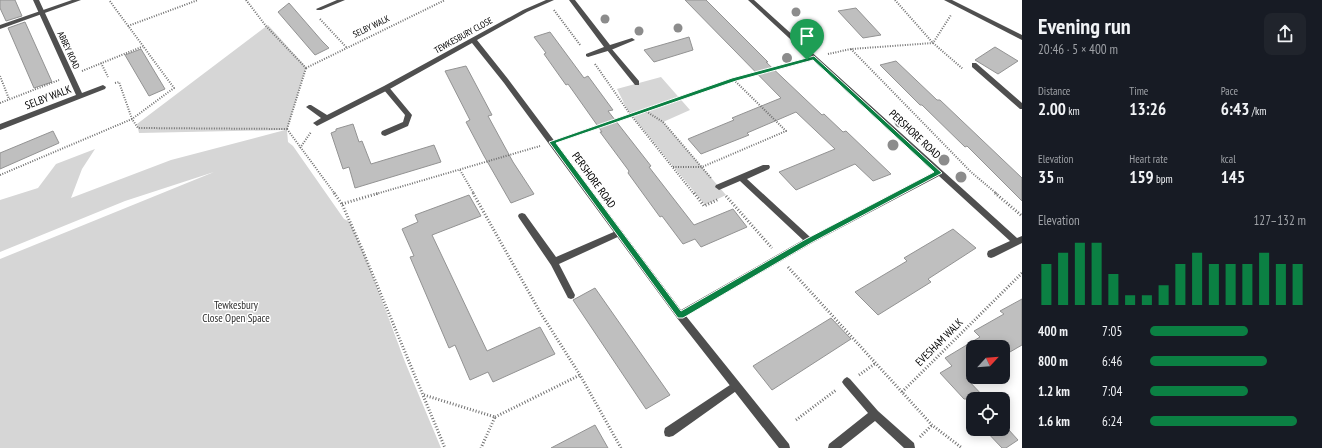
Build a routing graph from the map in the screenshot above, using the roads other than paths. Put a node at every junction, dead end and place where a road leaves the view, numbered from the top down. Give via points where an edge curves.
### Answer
1 (36, 0) edge
2 (78, 0) edge
3 (342, 0) edge
4 (551, 0) edge
5 (572, 0) edge
6 (751, 0) edge
7 (947, 0) edge
8 (320, 9) dead end
9 (42, 12) junction
10 (0, 27) edge
11 (1022, 38) edge
12 (473, 40) junction
13 (632, 40) dead end
14 (608, 49) junction
15 (588, 55) road end
16 (974, 65) dead end
17 (637, 83) dead end
18 (103, 87) road end
19 (386, 88) junction
20 (80, 96) junction
21 (309, 107) dead end
22 (1022, 107) edge
23 (327, 118) junction
24 (317, 123) road end
25 (0, 127) edge
26 (385, 133) dead end
27 (766, 167) dead end
28 (939, 173) junction
29 (741, 178) junction
30 (719, 187) road end
31 (522, 216) dead end
32 (618, 233) junction
33 (809, 241) junction
34 (1019, 241) edge
35 (991, 254) dead end
36 (554, 262) junction
37 (571, 295) dead end
38 (680, 315) junction
39 (848, 382) dead end
40 (736, 386) junction
41 (875, 414) junction
42 (669, 432) dead end
43 (910, 447) edge
44 (785, 448) edge
45 (833, 448) edge

1 - 9 street, ABBEY ROAD
2 - 9 street
3 - 8 street
4 - 12 street, TEWKESBURY CLOSE via 525,11
5 - 14 street
6 - 28 street, PERSHORE ROAD
7 - 11 street
9 - 10 street
9 - 20 street, ABBEY ROAD
12 - 19 street, TEWKESBURY CLOSE
12 - 32 street, PERSHORE ROAD
13 - 14 street
14 - 15 street
14 - 17 street
16 - 22 street
18 - 20 street, SELBY WALK
19 - 23 street, TEWKESBURY CLOSE
19 - 26 street via 409,116 406,124
20 - 25 street, SELBY WALK
21 - 23 street
23 - 24 street, TEWKESBURY CLOSE
27 - 29 street
28 - 33 street, PERSHORE ROAD
28 - 34 street, PERSHORE ROAD
29 - 30 street
29 - 33 street
31 - 36 street
32 - 36 street
32 - 38 street, PERSHORE ROAD
33 - 38 street, PERSHORE ROAD
34 - 35 street, PERSHORE ROAD
36 - 37 street
38 - 40 street, PERSHORE ROAD
39 - 41 street
40 - 42 street
40 - 44 street, PERSHORE ROAD
41 - 43 street
41 - 45 street

